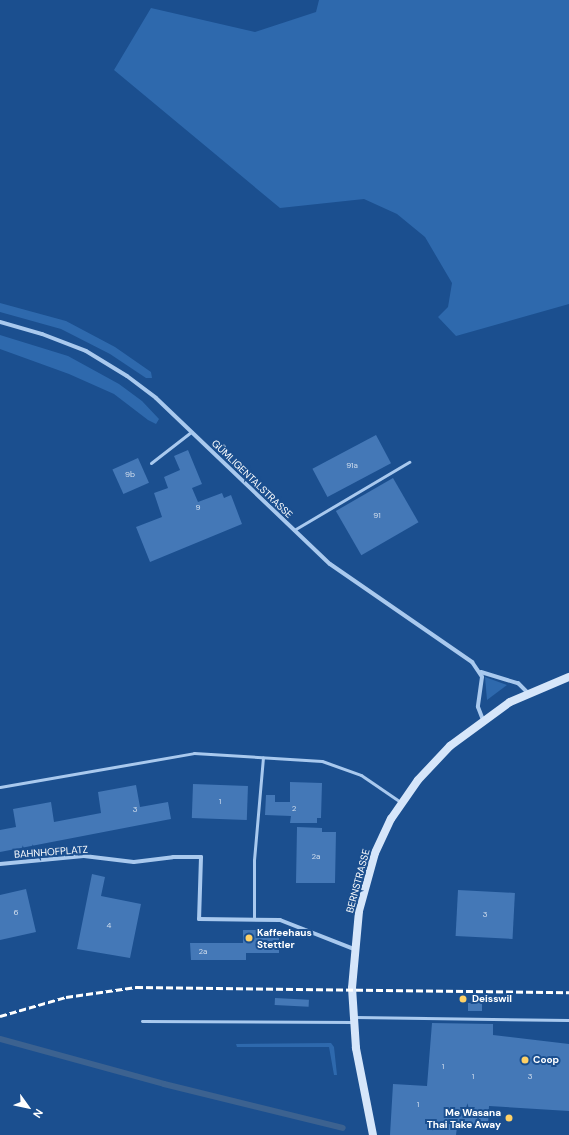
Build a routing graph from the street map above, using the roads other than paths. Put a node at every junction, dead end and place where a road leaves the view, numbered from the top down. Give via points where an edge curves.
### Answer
1 (0, 322) edge
2 (191, 432) junction
3 (409, 462) dead end
4 (151, 463) dead end
5 (294, 530) junction
6 (480, 672) junction
7 (569, 677) edge
8 (528, 693) junction
9 (483, 720) junction
10 (263, 757) junction
11 (0, 787) edge
12 (402, 803) junction
13 (0, 864) edge
14 (254, 919) junction
15 (354, 948) junction
16 (353, 1020) junction
17 (569, 1020) edge
18 (142, 1021) dead end
19 (373, 1135) edge

1 - 2 street, GÜMLIGENTALSTRASSE via 65,342 108,363 156,398
2 - 4 lane
2 - 5 street, GÜMLIGENTALSTRASSE
3 - 5 lane
5 - 6 street, GÜMLIGENTALSTRASSE via 342,573 464,656
6 - 8 street, GÜMLIGENTALSTRASSE via 518,683
6 - 9 street via 482,687 478,707
7 - 8 main road, BERNSTRASSE
8 - 9 main road, BERNSTRASSE
9 - 12 main road, BERNSTRASSE via 433,763
10 - 11 lane via 194,753
10 - 12 lane via 322,761 337,765 361,775
10 - 14 lane via 254,860
12 - 15 main road, BERNSTRASSE via 382,837 370,867 359,911
13 - 14 street, BAHNHOFPLATZ via 84,856 134,862 173,856 201,857 199,920
14 - 15 street, BAHNHOFPLATZ via 280,920
15 - 16 main road, BERNSTRASSE
16 - 17 lane
16 - 18 lane
16 - 19 main road, BERNSTRASSE via 362,1088

